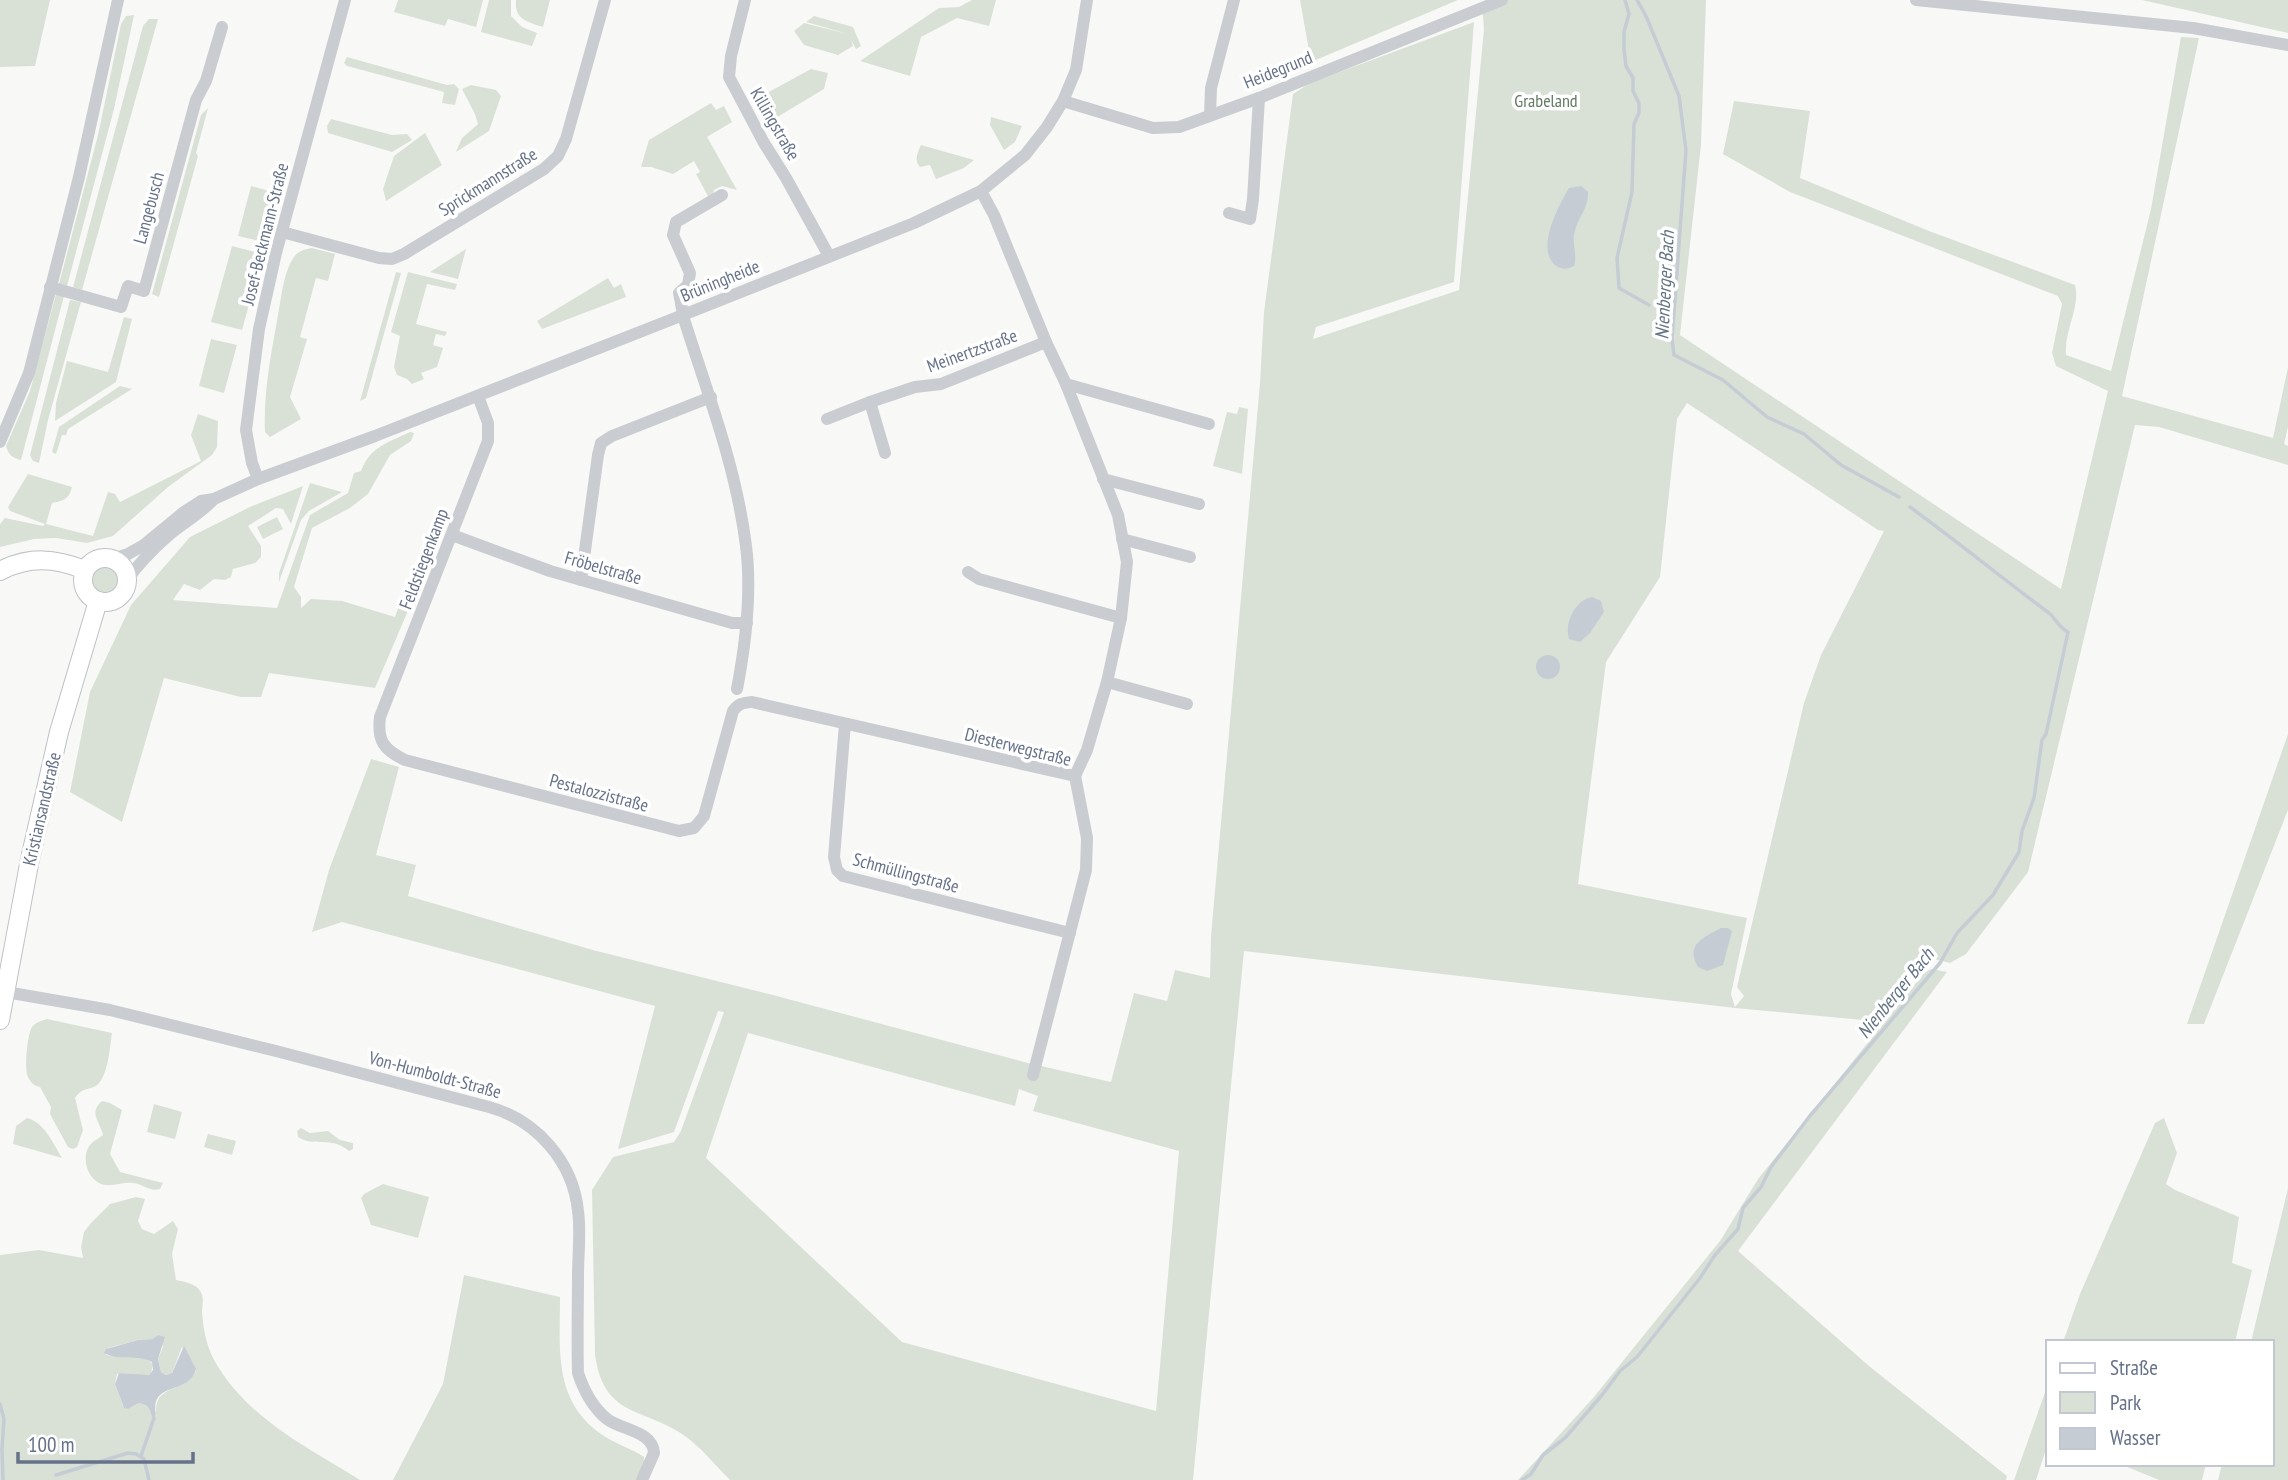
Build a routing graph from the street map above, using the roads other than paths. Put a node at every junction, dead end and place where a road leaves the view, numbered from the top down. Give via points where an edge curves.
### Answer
1 (118, 0) edge
2 (345, 0) edge
3 (605, 0) edge
4 (746, 0) edge
5 (1087, 0) edge
6 (1234, 0) edge
7 (1502, 0) edge
8 (1916, 0) edge
9 (222, 27) dead end
10 (2288, 45) edge
11 (1259, 98) junction
12 (1063, 101) junction
13 (1210, 115) junction
14 (981, 191) junction
15 (722, 195) dead end
16 (1229, 213) dead end
17 (282, 232) junction
18 (829, 256) junction
19 (50, 288) junction
20 (683, 315) junction
21 (1046, 342) junction
22 (1066, 384) junction
23 (478, 396) junction
24 (711, 397) junction
25 (870, 402) junction
26 (827, 419) dead end
27 (4, 424) edge
28 (1209, 424) dead end
29 (0, 442) edge
30 (885, 453) dead end
31 (258, 479) junction
32 (1103, 479) junction
33 (214, 499) junction
34 (1199, 504) dead end
35 (452, 535) junction
36 (1122, 539) junction
37 (1190, 557) dead end
38 (112, 559) junction
39 (85, 570) junction
40 (0, 571) edge
41 (968, 572) dead end
42 (127, 580) junction
43 (582, 580) junction
44 (98, 601) junction
45 (1121, 618) junction
46 (747, 623) junction
47 (1107, 682) junction
48 (737, 689) dead end
49 (738, 705) joint
50 (1187, 705) dead end
51 (845, 724) junction
52 (378, 733) joint
53 (1075, 776) junction
54 (1070, 933) junction
55 (6, 992) junction
56 (0, 1020) edge
57 (1033, 1075) dead end
58 (642, 1480) edge

1 - 19 street
2 - 17 street, Josef-Beckmann-Straße
3 - 17 street, Sprickmannstraße via 566,139 558,156 544,169 396,258 379,258
4 - 18 street, Killingstraße via 729,77
5 - 12 street, Brüningheide via 1076,70
6 - 13 street via 1211,88
7 - 11 street, Heidegrund
8 - 10 street via 2193,28
9 - 19 street, Langebusch via 196,100 144,291 128,286 121,307
11 - 13 street, Heidegrund
11 - 16 street via 1250,219
12 - 13 street, Heidegrund via 1153,128 1179,127
12 - 14 street, Brüningheide via 1025,155
14 - 18 street, Brüningheide
14 - 21 street, Meinertzstraße
15 - 20 street via 676,222 673,235 690,273 688,285 679,293
17 - 31 street, Josef-Beckmann-Straße via 259,329 246,430
18 - 20 street, Brüningheide
19 - 27 street via 29,373
20 - 23 street, Brüningheide
20 - 24 street
21 - 22 street, Meinertzstraße
21 - 25 street, Meinertzstraße via 941,384
22 - 28 street
22 - 32 street, Meinertzstraße
23 - 31 street, Brüningheide
23 - 35 street, Feldstiegenkamp via 488,423 488,441
24 - 43 street via 601,443
24 - 46 street via 734,479 746,545
25 - 26 street, Meinertzstraße
25 - 30 street
27 - 29 street
31 - 33 street
32 - 34 street
32 - 36 street, Meinertzstraße
33 - 38 street via 201,501 144,545
33 - 42 street via 168,536
35 - 43 street, Fröbelstraße
35 - 52 street, Feldstiegenkamp via 380,717
36 - 37 street
36 - 45 street, Meinertzstraße via 1127,562
38 - 39 street via 98,558
38 - 42 street via 123,566
39 - 40 street via 49,559
39 - 44 street via 85,590
41 - 45 street via 979,579
42 - 44 street via 116,599
43 - 46 street, Fröbelstraße via 732,623
44 - 55 street, Kristiansandstraße via 59,732
45 - 47 street, Meinertzstraße
46 - 48 street
47 - 50 street
47 - 53 street, Meinertzstraße
49 - 51 street, Diesterwegstraße via 752,702
49 - 52 street, Pestalozzistraße via 704,816 685,831 405,760 388,750
51 - 53 street, Diesterwegstraße
51 - 54 street, Schmüllingstraße via 834,857 843,876
53 - 54 street, Diesterwegstraße via 1087,856
54 - 57 street, Diesterwegstraße
55 - 56 street, Kristiansandstraße
55 - 58 street, Von-Humboldt-Straße via 110,1010 276,1051 498,1110 538,1133 572,1183 579,1212 578,1373 594,1406 619,1426 646,1437 654,1447

